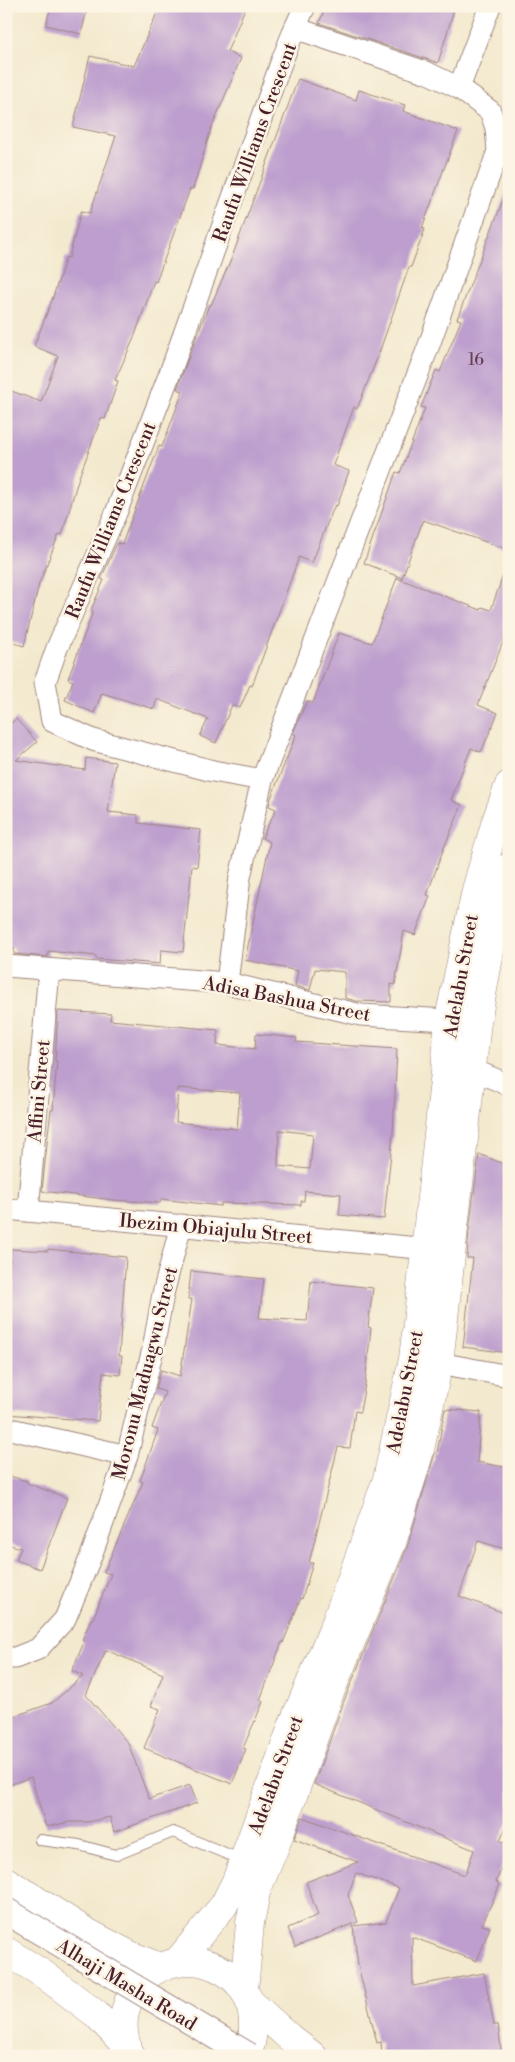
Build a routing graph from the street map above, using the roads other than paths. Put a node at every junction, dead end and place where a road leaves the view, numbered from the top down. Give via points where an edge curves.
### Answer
1 (305, 6) edge
2 (490, 6) edge
3 (295, 28) junction
4 (459, 88) junction
5 (262, 780) junction
6 (509, 785) edge
7 (502, 823) edge
8 (509, 866) edge
9 (6, 966) edge
10 (49, 970) junction
11 (227, 983) junction
12 (449, 1019) junction
13 (477, 1022) junction
14 (471, 1068) junction
15 (509, 1085) edge
16 (6, 1209) edge
17 (28, 1211) junction
18 (181, 1225) junction
19 (426, 1249) junction
20 (452, 1251) junction
21 (439, 1363) junction
22 (509, 1376) edge
23 (6, 1428) edge
24 (126, 1456) junction
25 (6, 1658) edge
26 (40, 1840) dead end
27 (243, 1860) junction
28 (6, 1881) edge
29 (6, 1911) edge
30 (6, 1932) edge
31 (6, 1952) edge
32 (169, 1964) junction
33 (247, 1996) junction
34 (130, 2052) edge
35 (215, 2056) edge
36 (247, 2056) edge
37 (312, 2056) edge

1 - 3 street
2 - 4 street
3 - 4 street, Raufu Williams Crescent via 428,73
3 - 5 street, Raufu Williams Crescent via 163,392 45,682 52,721 93,740 213,771
4 - 5 street, Raufu Williams Crescent via 490,111 496,128 498,151 429,346
5 - 11 street, Raufu Williams Crescent via 240,876
6 - 7 main road, Adelabu Street
7 - 12 main road, Adelabu Street via 476,890
8 - 13 main road, Adelabu Street via 500,897
9 - 10 street, Adisa Bashua Street
10 - 11 street, Adisa Bashua Street
10 - 17 street, Affini Street
11 - 12 street, Adisa Bashua Street via 361,1015
12 - 13 street, Adisa Bashua Street
12 - 19 main road, Adelabu Street
13 - 14 main road, Adelabu Street
14 - 15 street
14 - 20 main road, Adelabu Street
16 - 17 street, Ibezim Obiajulu Street
17 - 18 street, Ibezim Obiajulu Street
18 - 19 street, Ibezim Obiajulu Street
18 - 24 street, Moronu Maduagwu Street
19 - 20 street, Ibezim Obiajulu Street
19 - 27 main road, Adelabu Street via 413,1359 387,1479 336,1622 293,1724
20 - 21 main road, Adelabu Street
21 - 22 street
21 - 33 main road, Adelabu Street via 419,1454 392,1543 329,1696 256,1892 250,1923
23 - 24 street
24 - 25 street, Moronu Maduagwu Street via 65,1619 38,1649
26 - 27 lane via 79,1844 116,1855 173,1832
27 - 32 main road, Adelabu Street via 224,1905
28 - 32 main road via 86,1931 130,1954
29 - 36 street, Alhaji Masha Road, bridge
30 - 35 street, Alhaji Masha Road
31 - 34 main road via 43,1974 96,2014
32 - 33 main road via 197,1961 216,1966 232,1976
32 - 34 main road, Adelabu Street via 144,1978 132,1993 125,2011 123,2030
33 - 36 main road, Adelabu Street via 254,2026
33 - 37 main road

